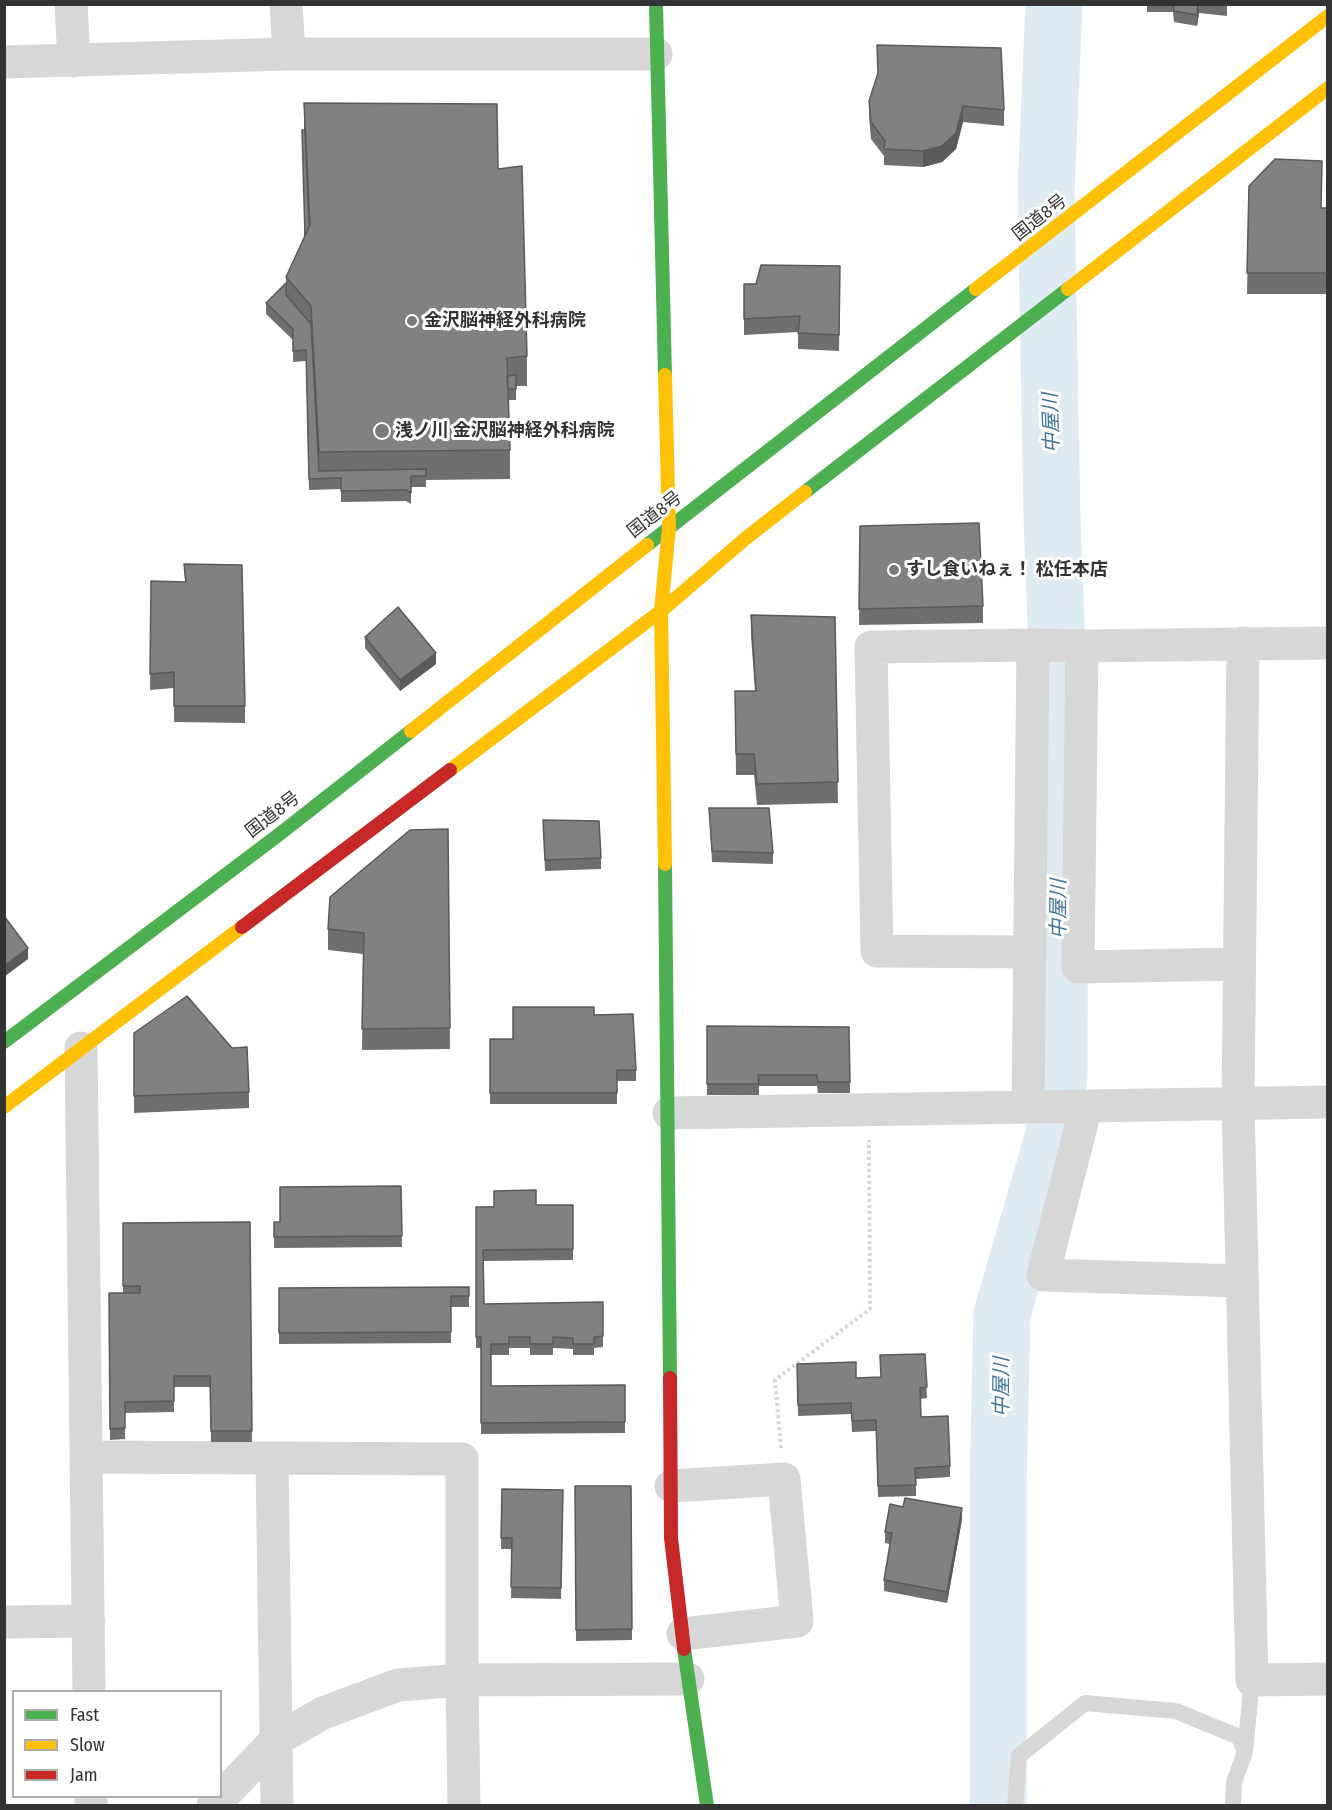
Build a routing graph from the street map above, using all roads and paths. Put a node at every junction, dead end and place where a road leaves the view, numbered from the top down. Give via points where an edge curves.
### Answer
1 (71, 4) edge
2 (286, 4) edge
3 (656, 4) edge
4 (1328, 16) edge
5 (289, 54) junction
6 (656, 54) junction
7 (74, 61) junction
8 (4, 62) edge
9 (1328, 88) edge
10 (669, 528) junction
11 (661, 611) junction
12 (1243, 643) junction
13 (1328, 643) edge
14 (1058, 645) junction
15 (1030, 952) junction
16 (1238, 964) junction
17 (4, 1042) edge
18 (81, 1048) junction
19 (1328, 1102) edge
20 (1238, 1104) junction
21 (4, 1107) edge
22 (1056, 1107) junction
23 (868, 1109) junction
24 (669, 1113) junction
25 (1242, 1281) junction
26 (86, 1457) junction
27 (272, 1458) junction
28 (784, 1479) junction
29 (671, 1486) junction
30 (89, 1621) junction
31 (4, 1622) edge
32 (683, 1634) junction
33 (1328, 1678) edge
34 (688, 1679) junction
35 (462, 1680) junction
36 (1252, 1680) junction
37 (90, 1690) edge
38 (276, 1740) junction
39 (1245, 1752) junction
40 (222, 1797) edge
41 (277, 1806) edge
42 (464, 1806) edge
43 (707, 1806) edge
44 (1015, 1806) edge
45 (1233, 1806) edge

1 - 7 street
2 - 5 street
3 - 6 main road
4 - 10 main road, 国道8号
5 - 6 street
5 - 7 street
6 - 10 main road
7 - 8 street
9 - 11 main road via 746,538
10 - 11 main road
10 - 17 main road, 国道8号 via 281,833
11 - 18 main road
11 - 24 main road
12 - 13 street
12 - 14 street
12 - 16 street
14 - 15 street
14 - 15 street via 872,647 877,951
14 - 16 street via 1078,967
15 - 22 street
16 - 20 street
18 - 21 main road
18 - 26 street
19 - 20 street
20 - 22 street
20 - 25 street
22 - 23 street
22 - 25 street via 1043,1275
23 - 24 street
23 - 28 path via 870,1309 775,1380
24 - 29 main road
25 - 36 street
26 - 27 street
26 - 30 street
27 - 35 street via 462,1459
27 - 38 street
28 - 29 street
28 - 32 street via 797,1620
29 - 32 main road via 671,1538
30 - 31 street
30 - 37 street
32 - 34 main road
33 - 36 street
34 - 35 street
34 - 43 main road
35 - 38 street via 398,1685 323,1713
35 - 42 street
36 - 39 lane
38 - 40 street
38 - 41 street
39 - 44 lane via 1239,1737 1176,1712 1085,1703 1018,1756
39 - 45 lane via 1234,1782

